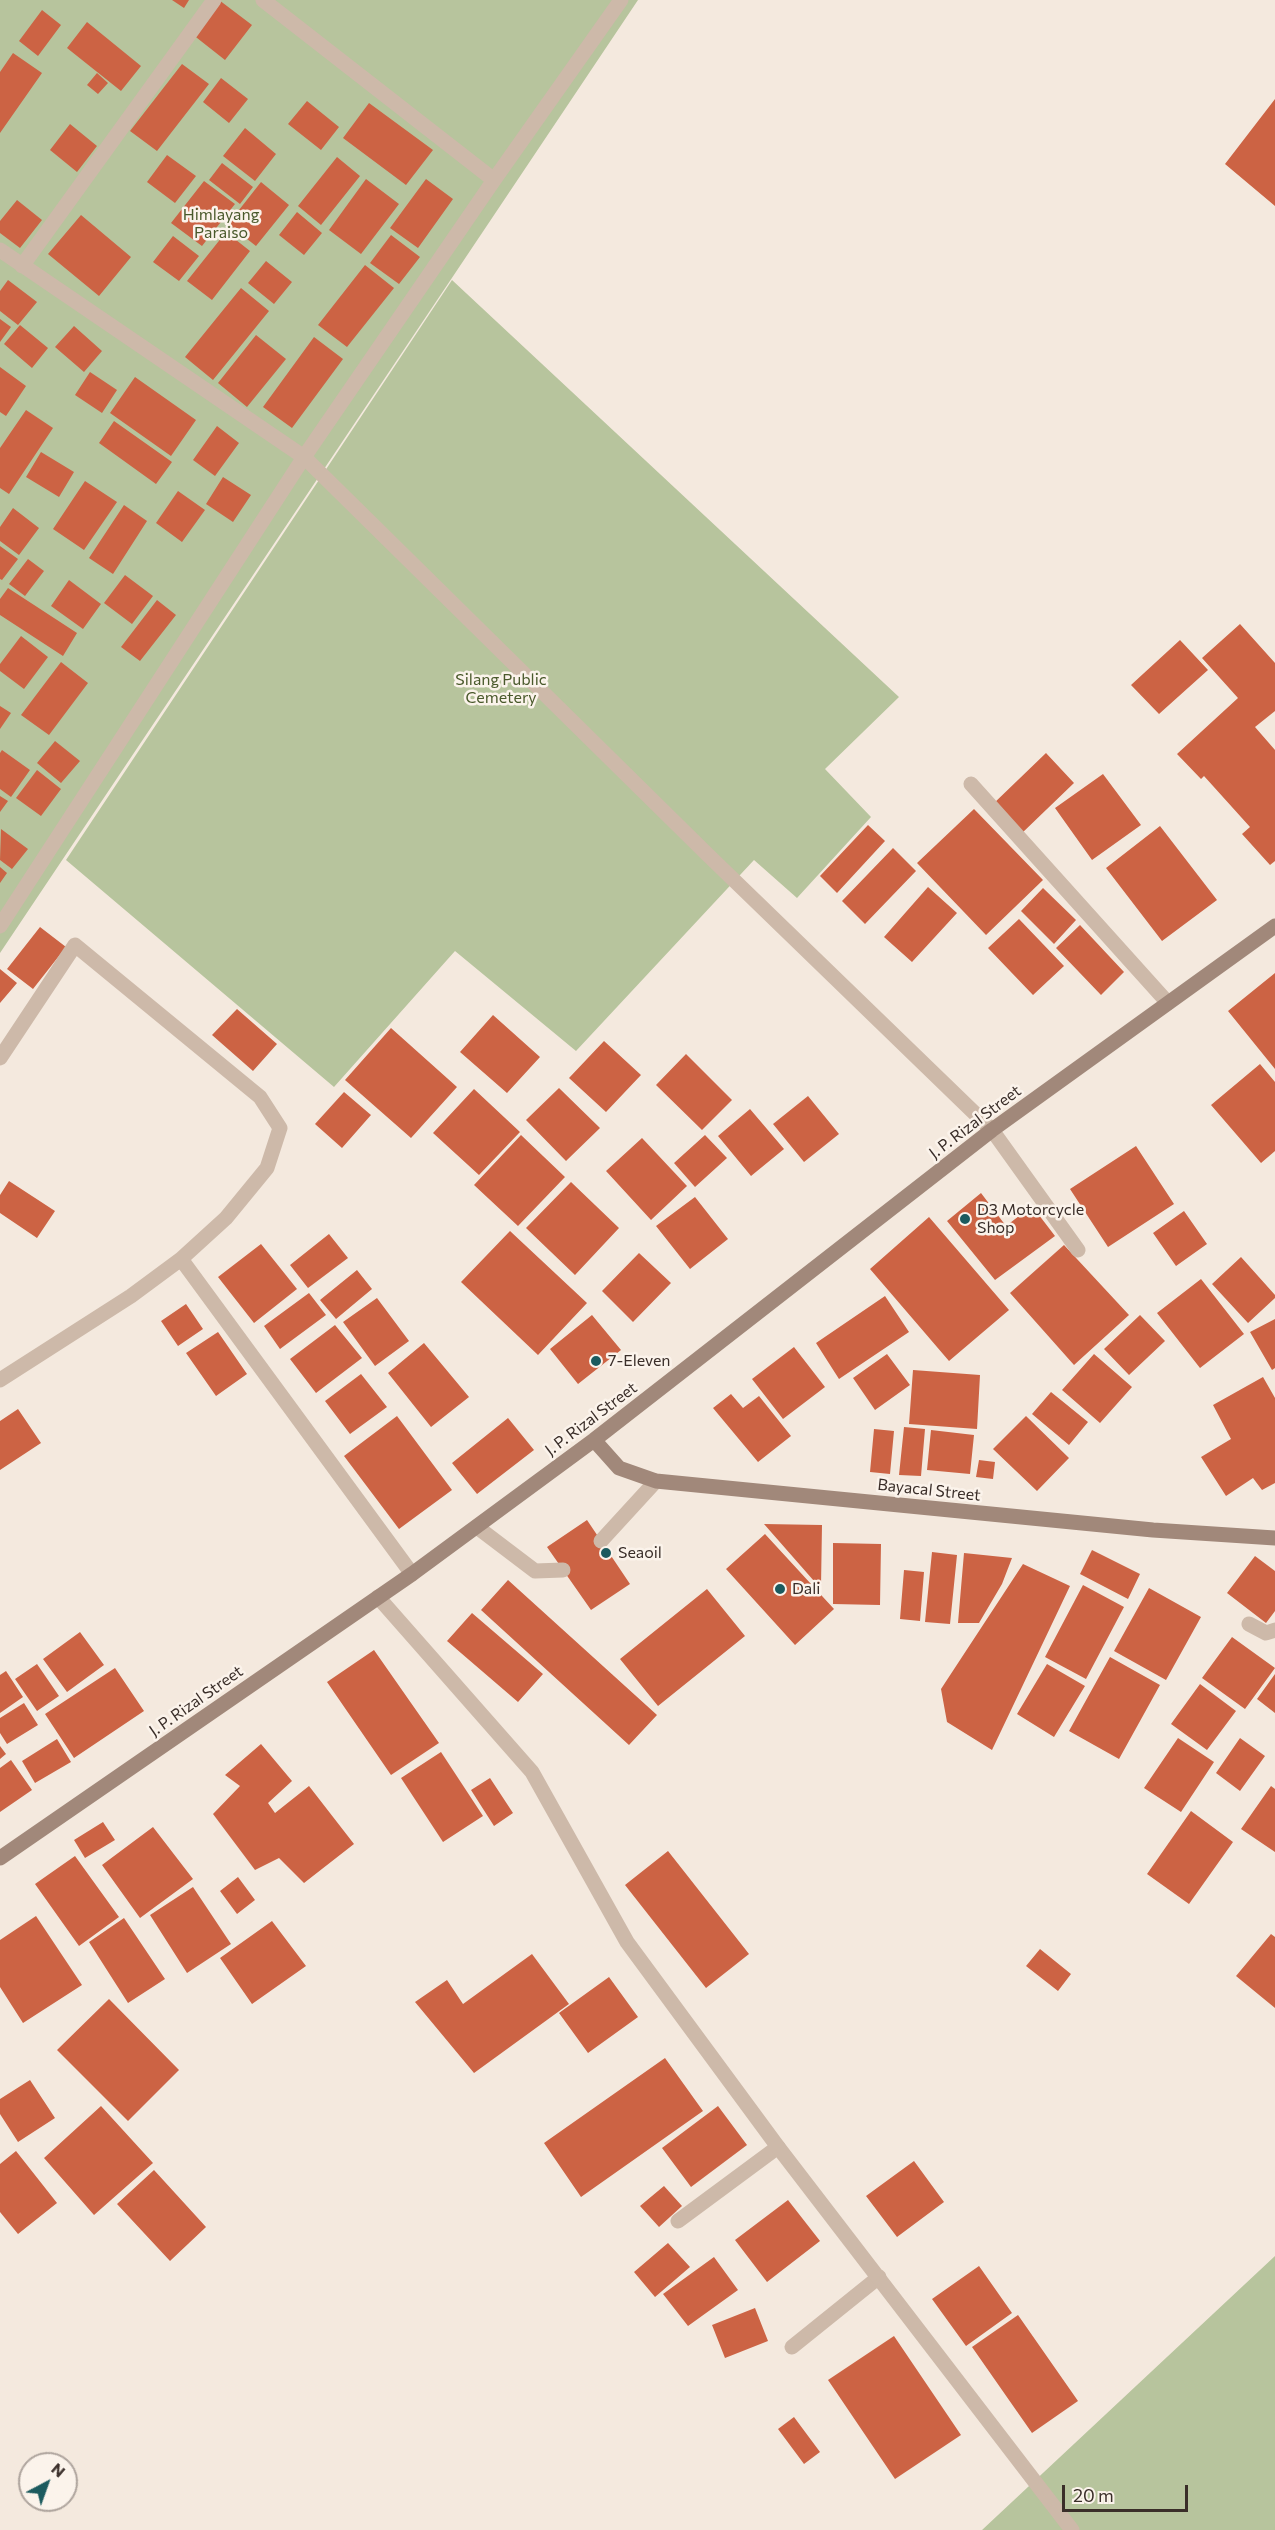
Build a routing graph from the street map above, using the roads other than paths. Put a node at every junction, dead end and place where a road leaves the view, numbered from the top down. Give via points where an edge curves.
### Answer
1 (214, 0) edge
2 (263, 0) edge
3 (621, 0) edge
4 (494, 180) junction
5 (0, 250) edge
6 (22, 266) junction
7 (304, 457) junction
8 (971, 784) dead end
9 (0, 926) edge
10 (1275, 926) edge
11 (1168, 1003) junction
12 (0, 1058) edge
13 (992, 1130) junction
14 (1078, 1250) dead end
15 (181, 1259) junction
16 (0, 1380) edge
17 (594, 1440) junction
18 (656, 1481) junction
19 (477, 1527) junction
20 (1275, 1538) edge
21 (601, 1541) dead end
22 (563, 1570) dead end
23 (412, 1574) junction
24 (378, 1597) junction
25 (1249, 1624) dead end
26 (1275, 1630) edge
27 (0, 1858) edge
28 (778, 2146) junction
29 (678, 2221) dead end
30 (879, 2277) junction
31 (792, 2347) dead end
32 (1072, 2530) edge

1 - 6 street
2 - 4 street
3 - 4 street
4 - 7 street
5 - 6 street
6 - 7 street
7 - 9 street
7 - 13 street
8 - 11 street
10 - 11 main road, J. P. Rizal Street
11 - 13 main road, J. P. Rizal Street
12 - 15 street via 75,945 260,1097 280,1128 267,1168 226,1218
13 - 14 street
13 - 17 main road, J. P. Rizal Street
15 - 16 street via 132,1296
15 - 23 street
17 - 18 main road, Bayacal Street via 619,1468
17 - 19 main road, J. P. Rizal Street
18 - 20 main road, Bayacal Street via 1141,1529
18 - 21 street
19 - 22 street via 535,1571
19 - 23 main road, J. P. Rizal Street
23 - 24 main road, J. P. Rizal Street
24 - 27 main road, J. P. Rizal Street
24 - 28 street via 532,1772 627,1942
25 - 26 street via 1266,1633
28 - 29 street
28 - 30 street
30 - 31 street
30 - 32 street

